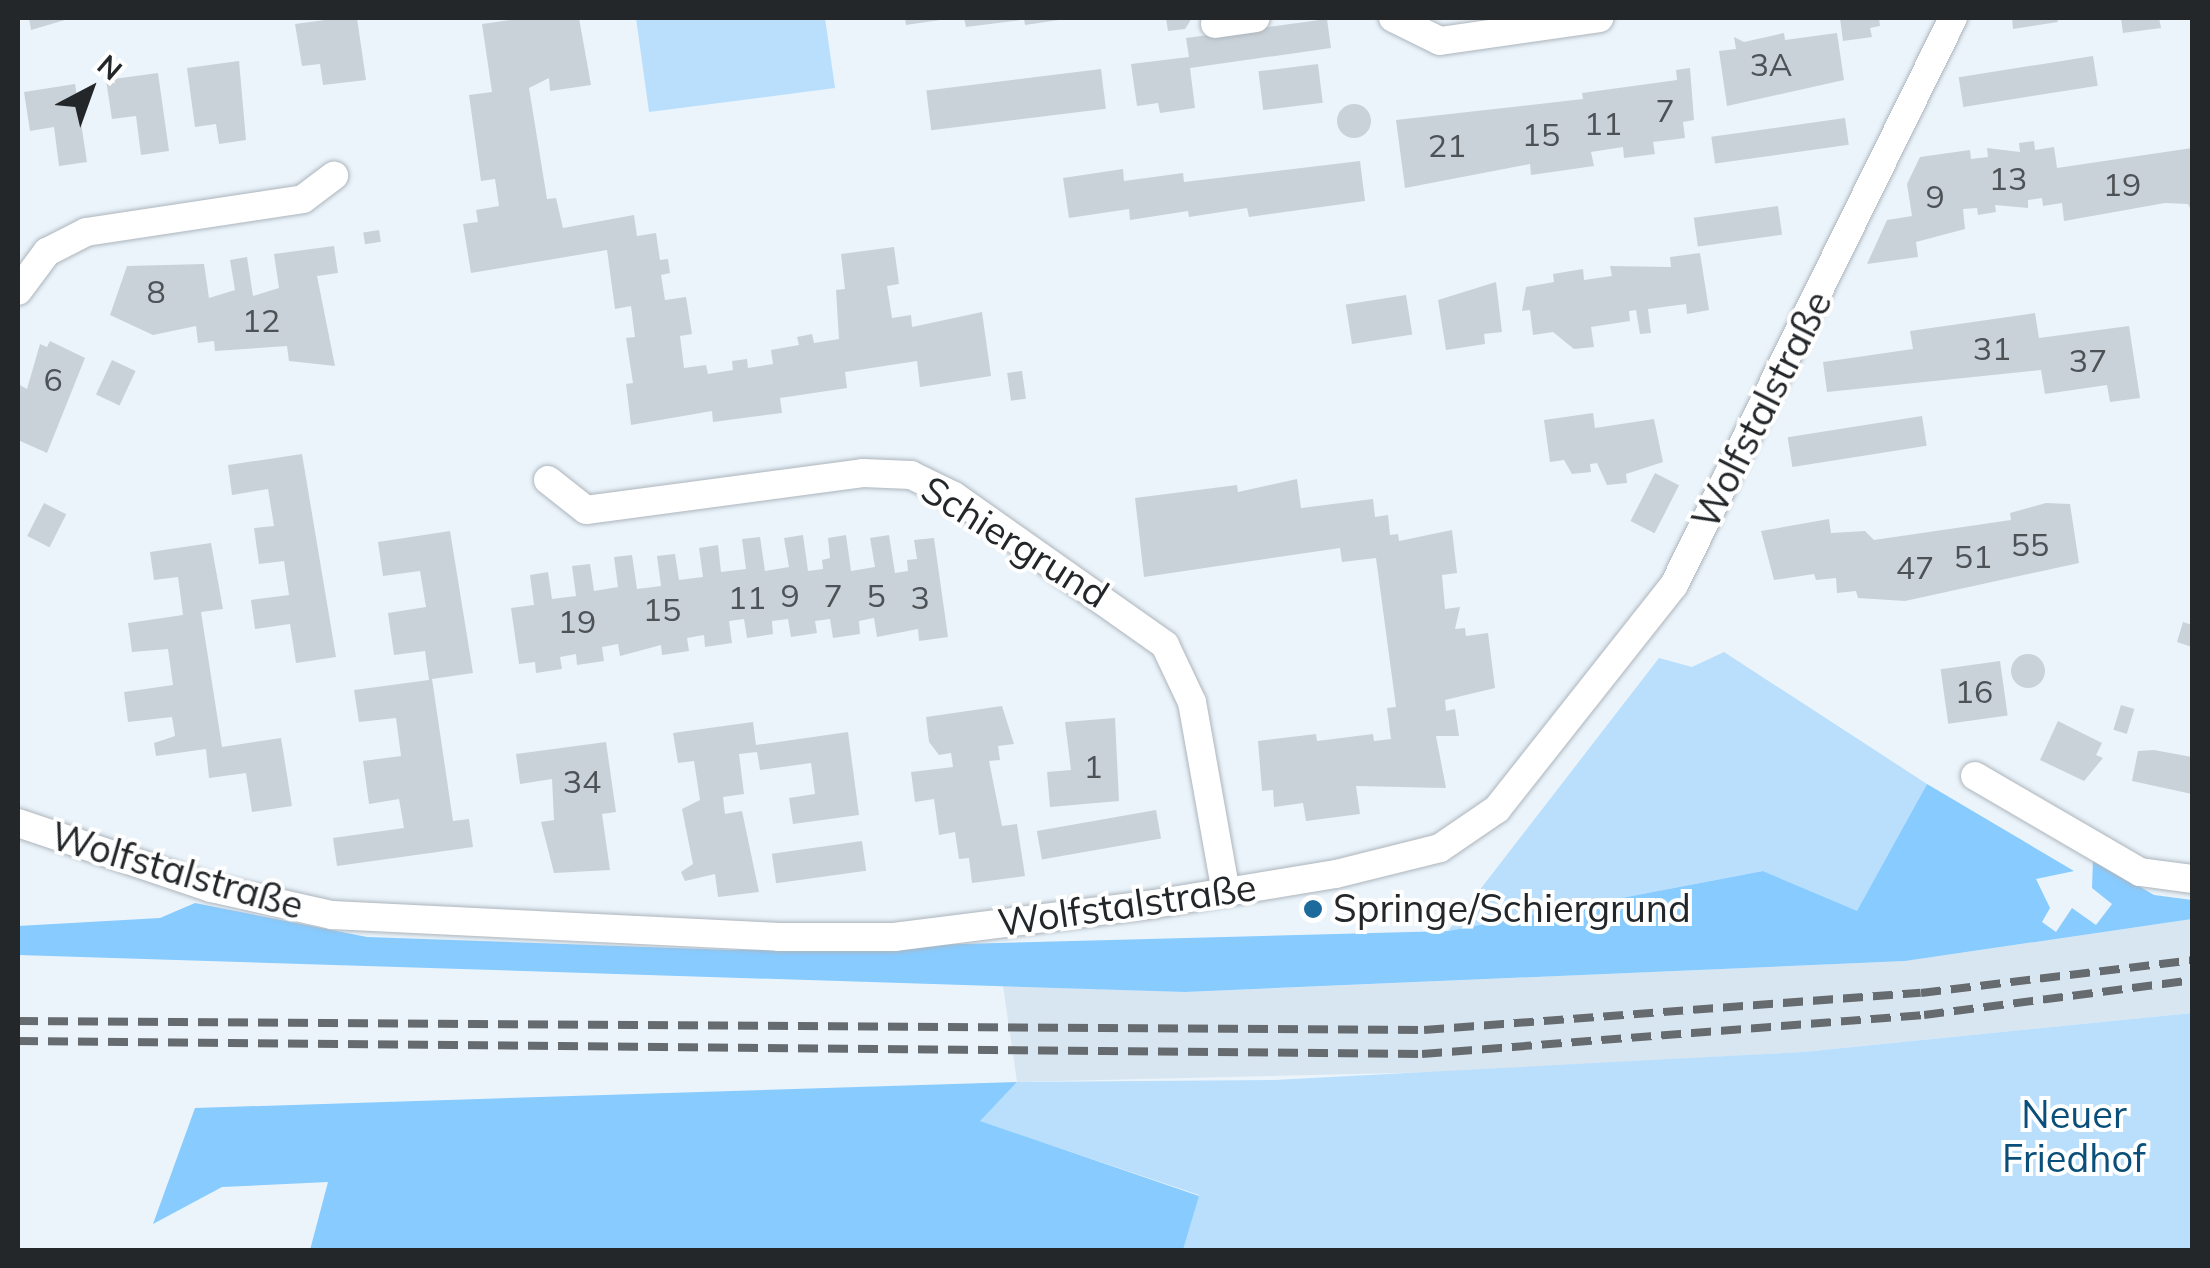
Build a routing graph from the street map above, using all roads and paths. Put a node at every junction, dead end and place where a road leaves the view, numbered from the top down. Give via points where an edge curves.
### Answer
1 (1256, 18) edge
2 (1393, 18) edge
3 (1599, 18) edge
4 (1954, 18) edge
5 (1215, 24) dead end
6 (334, 176) dead end
7 (18, 291) edge
8 (548, 480) dead end
9 (1974, 776) dead end
10 (18, 823) edge
11 (2192, 879) edge
12 (1226, 892) junction

1 - 5 street
2 - 3 street via 1440,40
4 - 12 street, Wolfstalstraße via 1674,585 1513,790 1480,825 1420,856
6 - 7 street via 303,199 86,232 47,252
8 - 12 street, Schiergrund via 586,510 863,474 911,476 954,496 1165,645 1192,702
9 - 11 street via 2140,872
10 - 12 street, Wolfstalstraße via 211,888 332,915 404,920 894,937

